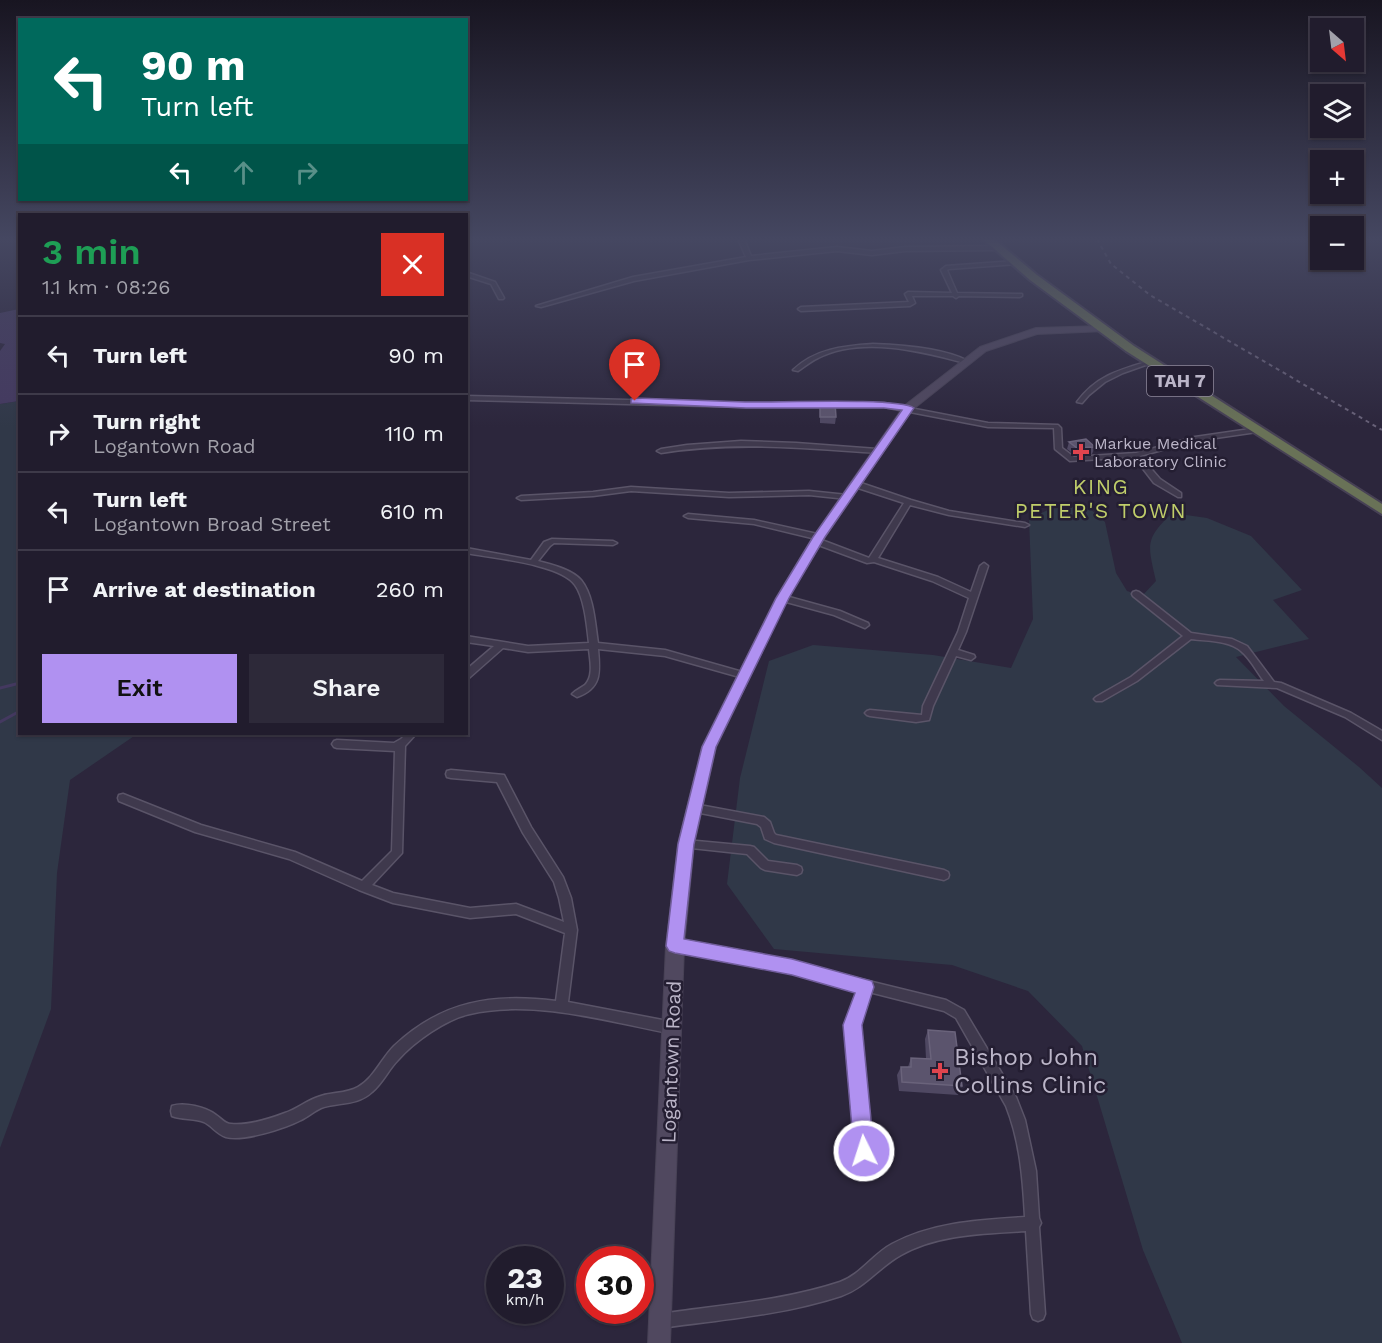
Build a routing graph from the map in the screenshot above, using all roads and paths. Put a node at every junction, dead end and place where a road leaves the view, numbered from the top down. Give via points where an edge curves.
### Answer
1 (554, 302) edge
2 (912, 302) edge
3 (1066, 302) edge
4 (539, 306) dead end
5 (801, 309) dead end
6 (1102, 329) junction
7 (965, 362) junction
8 (1151, 362) junction
9 (796, 370) dead end
10 (468, 398) edge
11 (1080, 402) dead end
12 (909, 408) junction
13 (1257, 430) junction
14 (661, 451) dead end
15 (877, 452) junction
16 (1136, 455) junction
17 (855, 484) junction
18 (1178, 495) dead end
19 (847, 497) junction
20 (521, 498) dead end
21 (908, 502) junction
22 (1382, 510) edge
23 (688, 516) dead end
24 (1025, 525) dead end
25 (818, 539) junction
26 (613, 543) dead end
27 (468, 550) edge
28 (873, 559) junction
29 (533, 563) junction
30 (984, 566) dead end
31 (1136, 594) dead end
32 (974, 597) junction
33 (782, 598) junction
34 (865, 625) dead end
35 (1189, 636) junction
36 (468, 639) edge
37 (501, 645) junction
38 (594, 646) junction
39 (954, 652) junction
40 (971, 657) dead end
41 (468, 674) edge
42 (743, 675) junction
43 (1220, 683) dead end
44 (1270, 683) junction
45 (577, 694) dead end
46 (1099, 699) dead end
47 (870, 713) dead end
48 (410, 735) edge
49 (1382, 736) edge
50 (337, 744) dead end
51 (400, 745) junction
52 (451, 774) dead end
53 (123, 798) dead end
54 (694, 808) junction
55 (686, 844) junction
56 (797, 870) dead end
57 (944, 874) dead end
58 (363, 887) junction
59 (571, 930) junction
60 (675, 946) junction
61 (866, 987) junction
62 (561, 1007) junction
63 (673, 1028) junction
64 (177, 1111) dead end
65 (866, 1171) dead end
66 (1034, 1223) junction
67 (1038, 1314) dead end
68 (658, 1321) junction
69 (659, 1343) edge

1 - 4 street
2 - 5 street
3 - 6 highway, TAH 7
6 - 7 street, Logantown Road via 1029,332 982,349
6 - 8 highway, TAH 7
7 - 9 street via 898,347 859,348 816,356
7 - 12 street, Logantown Road
8 - 11 street via 1100,381
8 - 13 highway, TAH 7
10 - 12 street
12 - 15 street, Logantown Road
12 - 16 street via 988,424 1056,426 1059,449 1073,459
13 - 16 street via 1195,439
13 - 22 highway, TAH 7
14 - 15 street via 697,446 792,444
15 - 17 street, Logantown Road
16 - 18 street via 1157,481
17 - 19 street, Logantown Road
17 - 21 street
19 - 20 street via 631,489
19 - 25 street, Logantown Road
21 - 24 street
21 - 28 street
23 - 25 street via 754,522
25 - 28 street via 864,560
25 - 33 street, Logantown Road
26 - 29 street via 552,542
27 - 29 street
28 - 32 street via 935,579
29 - 38 street via 576,580 584,596
30 - 32 street
31 - 35 street
32 - 39 street
33 - 34 street
33 - 42 street, Logantown Road
35 - 44 street via 1232,642 1244,648
35 - 46 street via 1134,679
36 - 37 street
37 - 38 street via 535,649
37 - 41 street
38 - 42 street via 665,653
38 - 45 street via 595,677 592,685
39 - 40 street
39 - 47 street via 926,718
42 - 54 street, Logantown Road via 709,747
43 - 44 street
44 - 49 street via 1317,700
48 - 51 street
50 - 51 street
51 - 58 street via 397,854
52 - 59 street via 492,776 504,782 527,830 559,880
53 - 58 street via 199,829 291,855
54 - 55 street, Logantown Road
54 - 57 street via 760,820 774,839
55 - 56 street via 750,850 765,865
55 - 60 street, Logantown Road
58 - 59 street via 453,911 485,913 516,909
59 - 62 street
60 - 61 street via 792,967
60 - 63 street, Logantown Road
61 - 65 street via 852,1025
61 - 66 street via 946,1006 965,1019 1018,1120 1029,1171
62 - 63 street
62 - 64 street via 497,1004 468,1008 408,1042 364,1091 320,1102 293,1117 230,1131 210,1118
63 - 68 street, Logantown Road
66 - 67 street
66 - 68 street via 935,1235 898,1249 856,1282 840,1289 763,1306
68 - 69 street, Logantown Road

